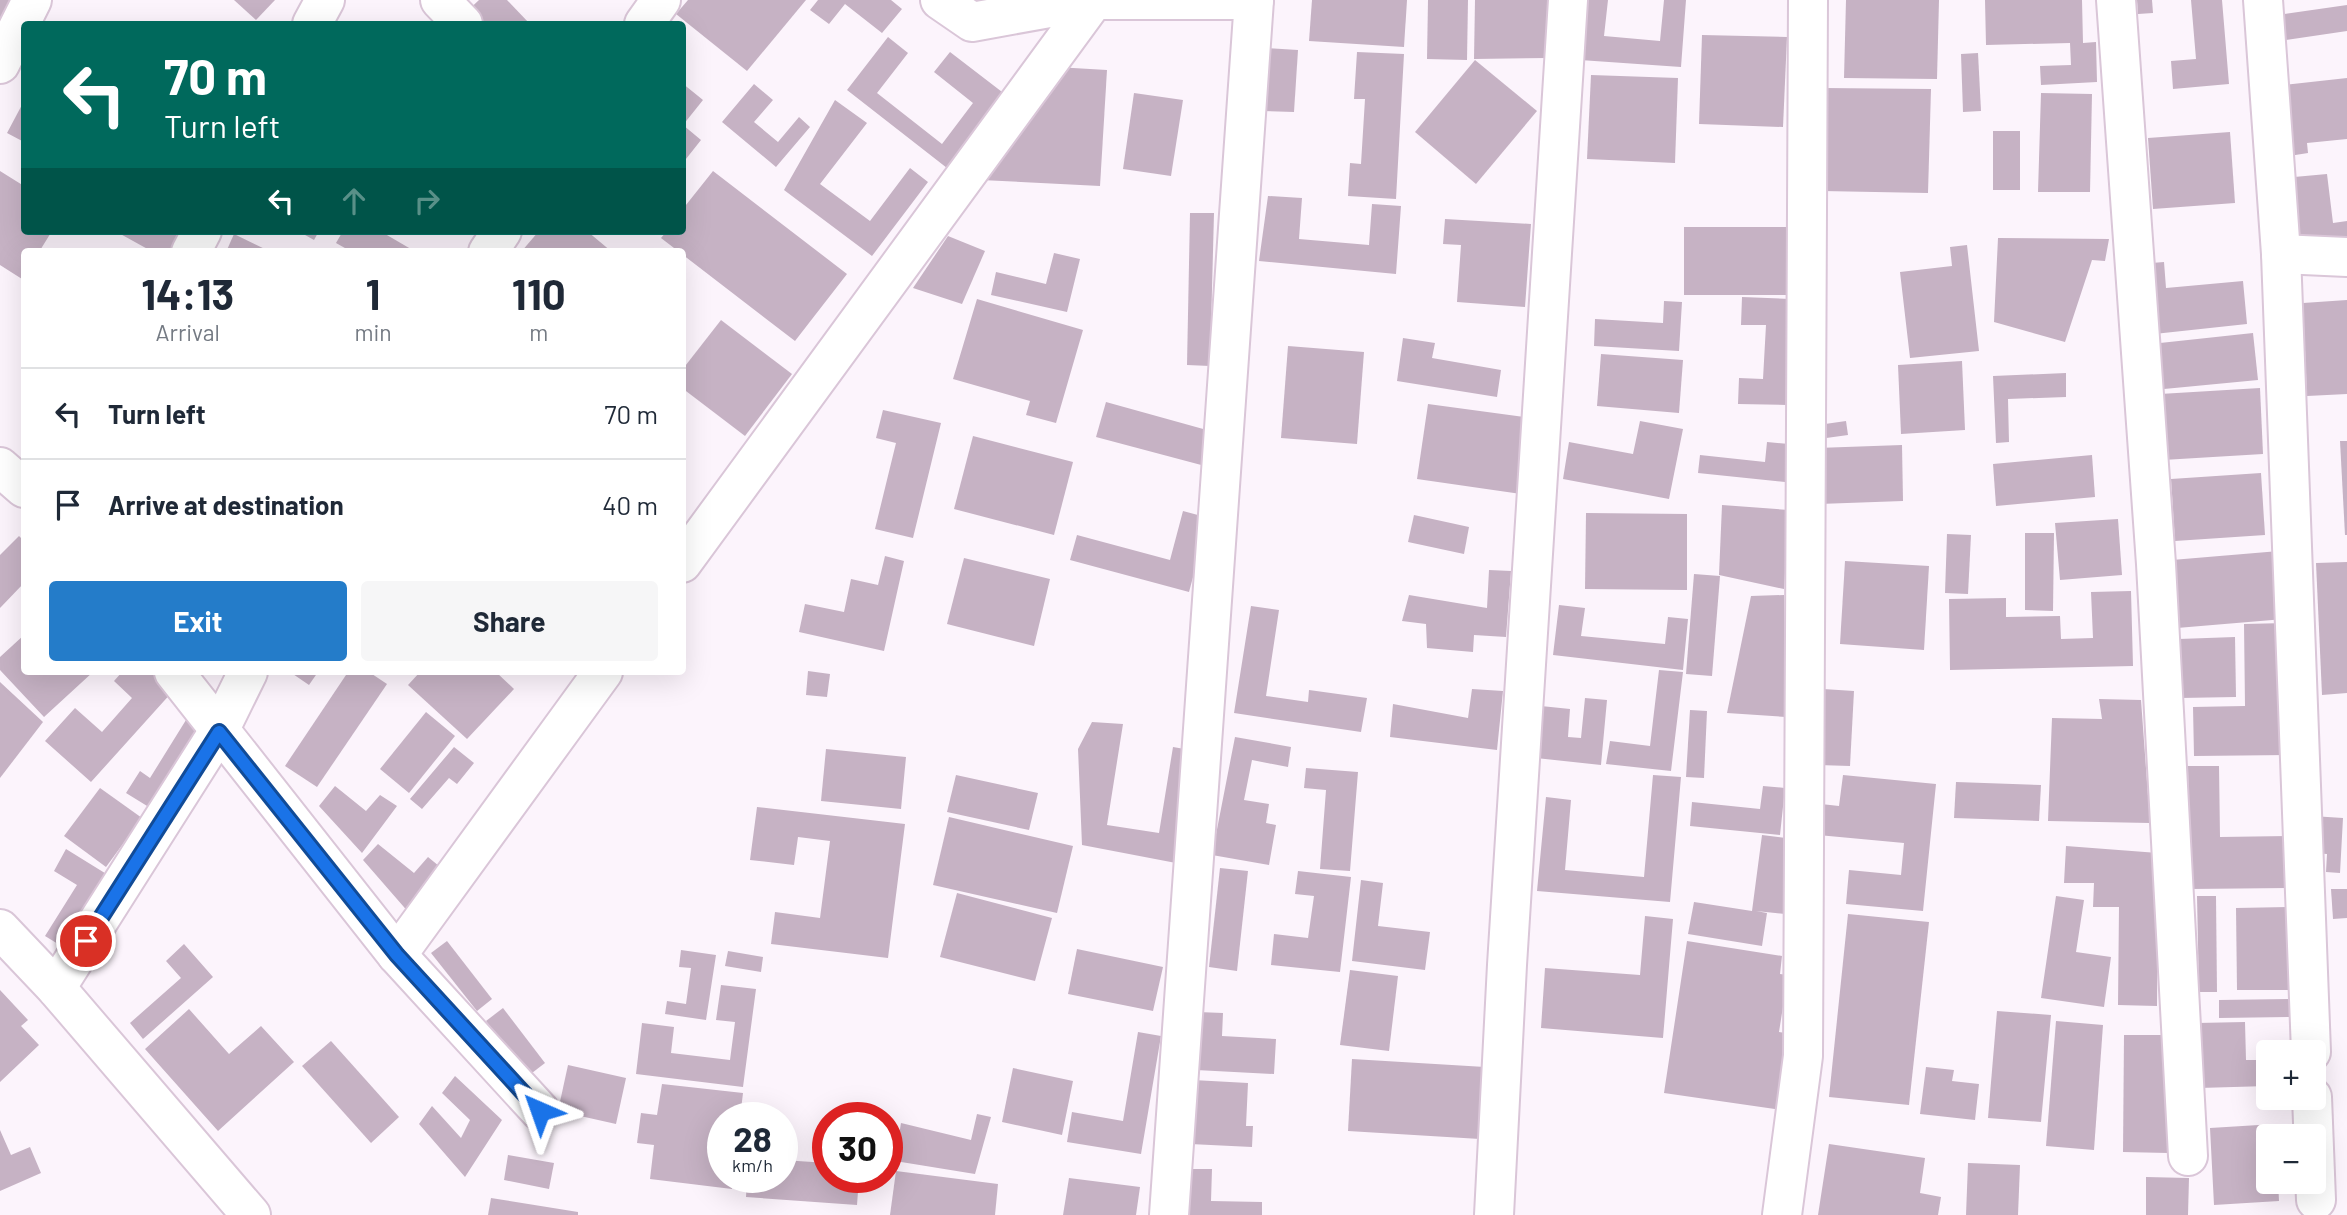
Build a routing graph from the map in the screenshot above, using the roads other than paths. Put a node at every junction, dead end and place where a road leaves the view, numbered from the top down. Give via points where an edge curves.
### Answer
1 (32, 0) edge
2 (325, 0) edge
3 (440, 0) edge
4 (661, 0) edge
5 (940, 0) edge
6 (1094, 0) edge
7 (1254, 0) edge
8 (1568, 0) edge
9 (1808, 0) edge
10 (2116, 0) edge
11 (2263, 0) edge
12 (973, 11) edge
13 (22, 21) edge
14 (314, 21) edge
15 (460, 21) edge
16 (646, 21) edge
17 (21, 22) edge
18 (0, 64) edge
19 (2281, 254) junction
20 (2347, 257) edge
21 (0, 467) edge
22 (21, 485) edge
23 (686, 558) edge
24 (176, 675) edge
25 (247, 675) edge
26 (601, 675) edge
27 (219, 732) junction
28 (0, 929) edge
29 (397, 955) junction
30 (56, 988) junction
31 (2311, 1040) edge
32 (2313, 1110) edge
33 (540, 1111) dead end
34 (2188, 1156) dead end
35 (2316, 1200) dead end
36 (251, 1215) edge
37 (1169, 1215) edge
38 (1494, 1215) edge
39 (1782, 1215) edge

1 - 13 street
2 - 14 street
3 - 15 street
4 - 16 street
5 - 12 street
6 - 7 street
6 - 12 street
6 - 23 street
7 - 37 street
8 - 38 street
9 - 39 street via 1803,1056
10 - 34 street via 2157,564
11 - 19 street
17 - 18 street
19 - 20 street
19 - 31 street
21 - 22 street
24 - 27 street
25 - 27 street
26 - 29 street
27 - 29 street
27 - 30 street
28 - 30 street
29 - 33 street
30 - 36 street
32 - 35 street

